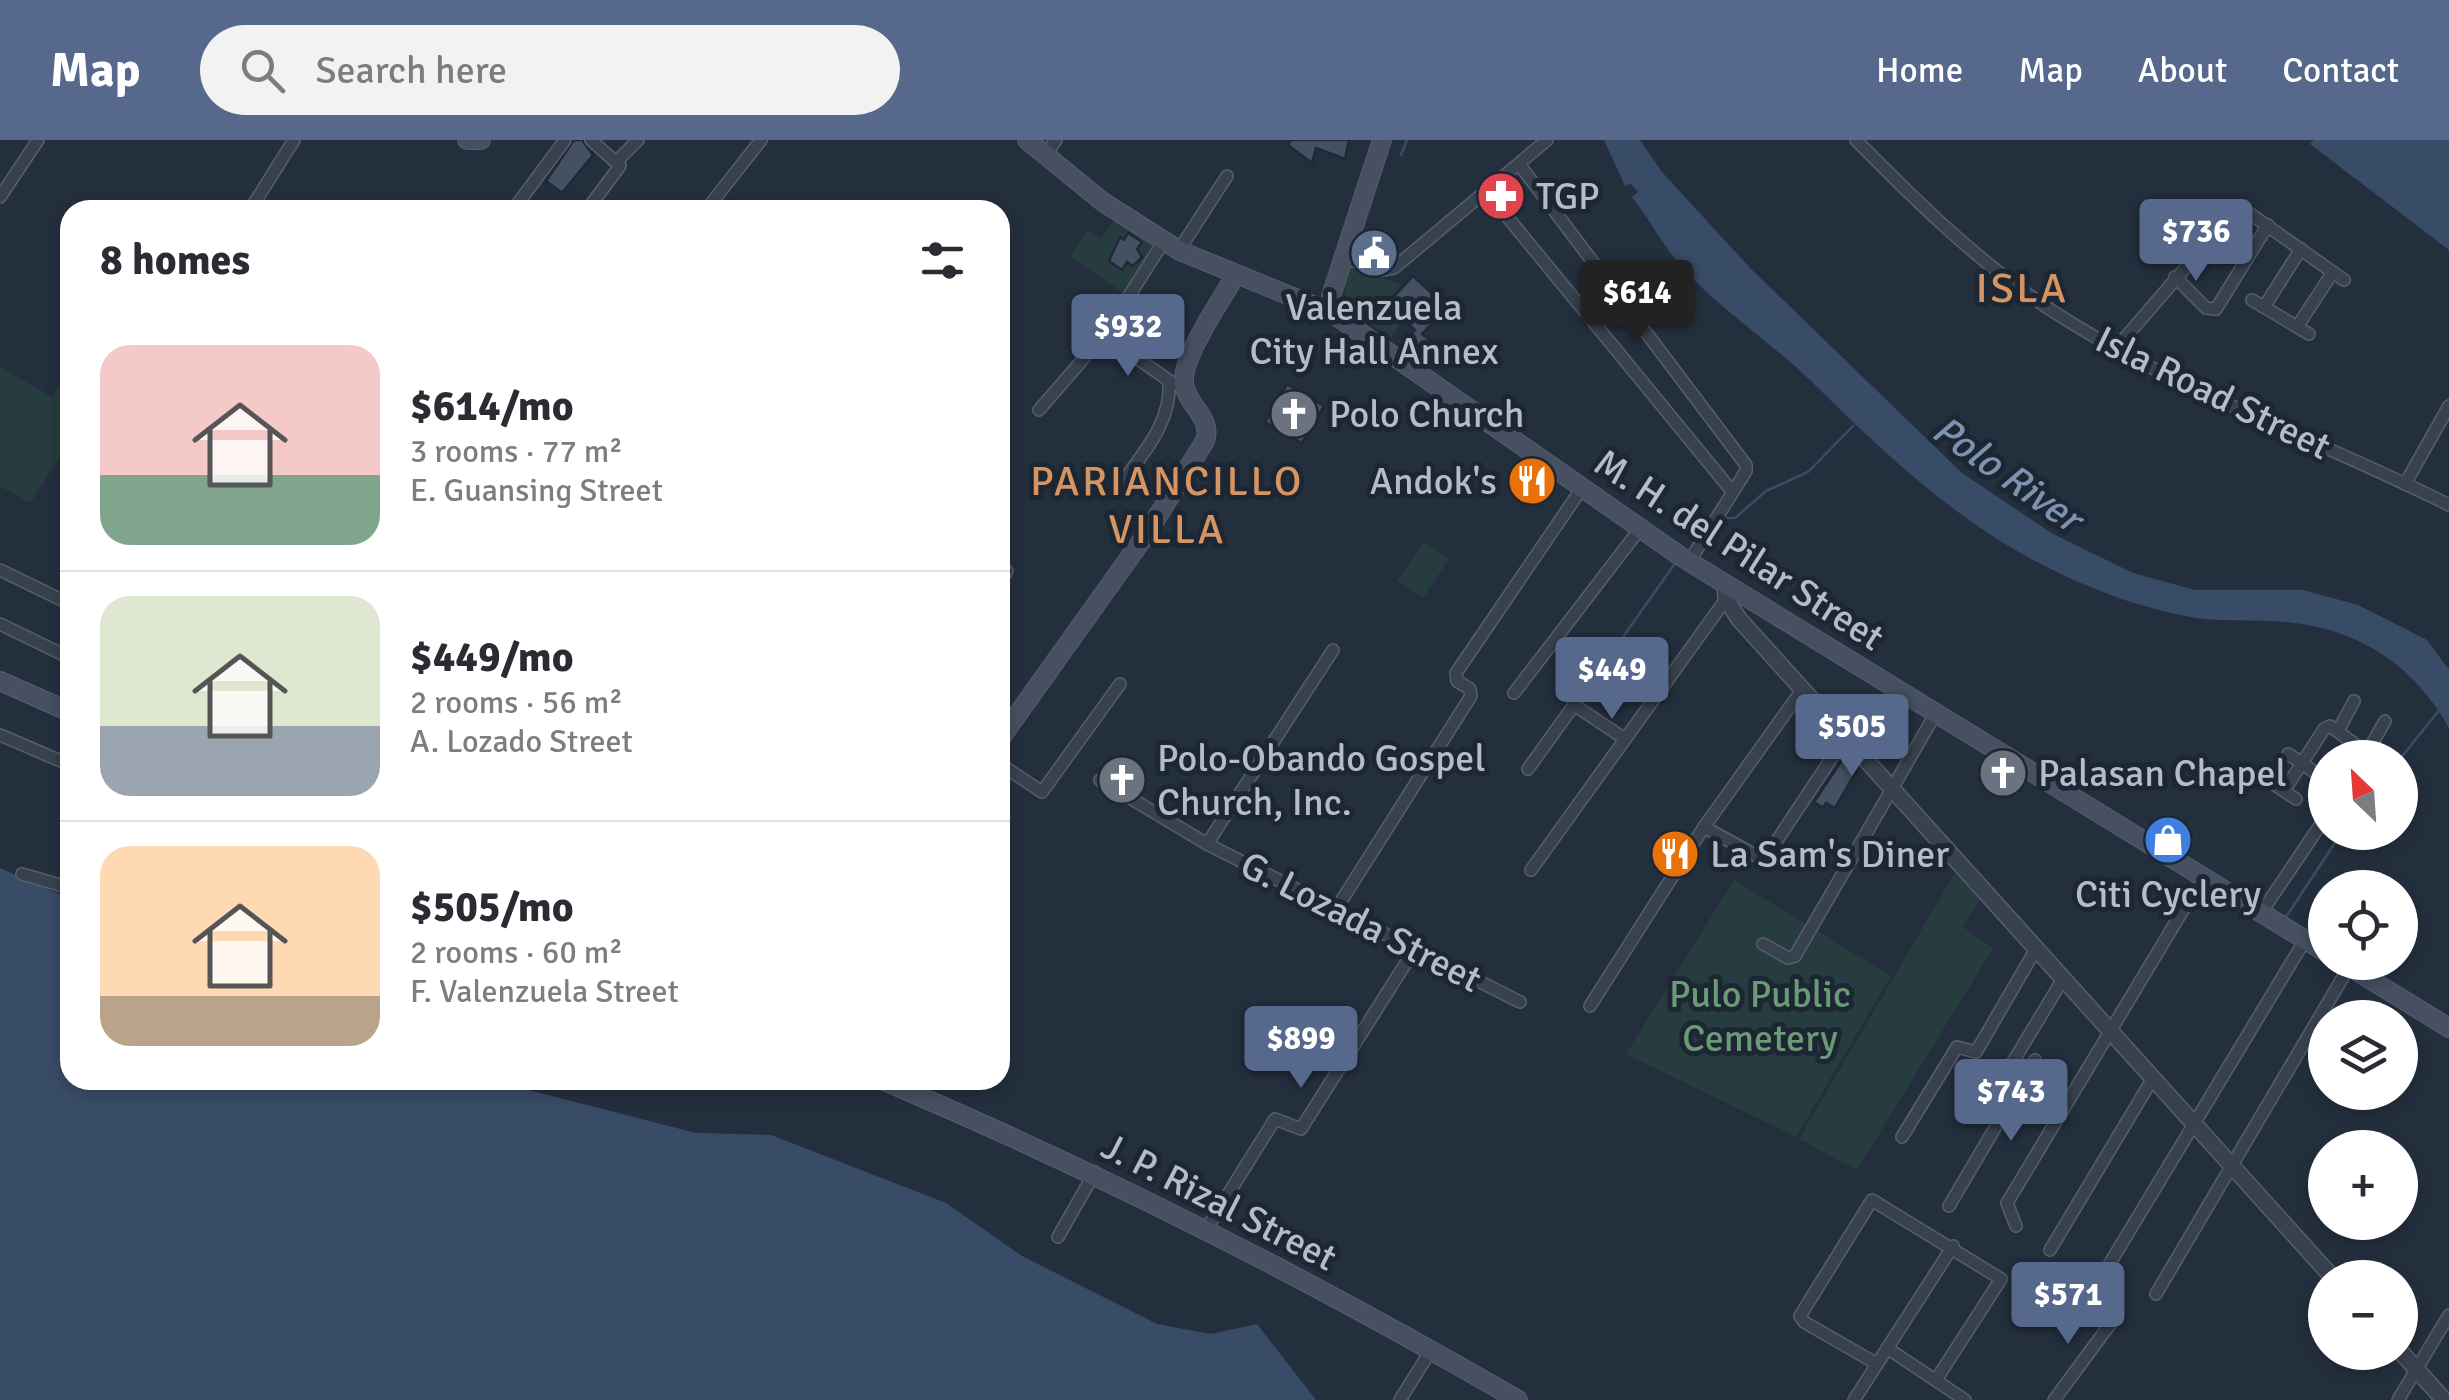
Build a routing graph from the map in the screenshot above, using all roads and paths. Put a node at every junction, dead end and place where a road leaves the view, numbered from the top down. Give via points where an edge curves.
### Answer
1 (38, 140) edge
2 (294, 140) edge
3 (566, 140) edge
4 (591, 140) edge
5 (638, 140) edge
6 (761, 140) edge
7 (1026, 140) edge
8 (1382, 140) edge
9 (1547, 140) edge
10 (1856, 140) edge
11 (1050, 148) edge
12 (616, 161) junction
13 (1519, 164) junction
14 (1227, 176) dead end
15 (1486, 191) junction
16 (0, 197) edge
17 (256, 200) edge
18 (521, 200) edge
19 (595, 200) edge
20 (714, 200) edge
21 (2268, 225) junction
22 (1172, 246) junction
23 (2301, 249) junction
24 (1344, 258) junction
25 (1235, 276) junction
26 (2175, 277) junction
27 (2252, 300) dead end
28 (2264, 308) junction
29 (1332, 313) junction
30 (2297, 327) junction
31 (2309, 334) dead end
32 (1104, 336) junction
33 (2118, 346) junction
34 (1176, 384) junction
35 (2449, 406) edge
36 (1040, 410) dead end
37 (1120, 484) dead end
38 (2405, 484) junction
39 (1582, 488) junction
40 (1731, 490) junction
41 (2449, 504) edge
42 (1639, 530) junction
43 (1689, 562) junction
44 (0, 570) edge
45 (1725, 591) junction
46 (60, 599) edge
47 (0, 624) edge
48 (1333, 650) dead end
49 (60, 653) edge
50 (0, 681) edge
51 (1120, 684) dead end
52 (1802, 690) junction
53 (1514, 692) dead end
54 (2354, 701) dead end
55 (60, 708) edge
56 (1936, 713) junction
57 (2385, 721) dead end
58 (1010, 725) edge
59 (2338, 730) junction
60 (0, 735) edge
61 (1845, 738) junction
62 (1625, 739) junction
63 (2349, 740) edge
64 (2374, 740) edge
65 (2288, 754) dead end
66 (60, 761) edge
67 (2302, 763) junction
68 (2308, 767) edge
69 (1528, 769) dead end
70 (1010, 771) edge
71 (2266, 779) dead end
72 (1100, 780) dead end
73 (1892, 790) junction
74 (2284, 791) junction
75 (2296, 799) dead end
76 (1704, 827) junction
77 (2308, 843) edge
78 (1207, 844) junction
79 (1531, 870) dead end
80 (22, 874) dead end
81 (2203, 877) junction
82 (60, 885) edge
83 (1338, 906) junction
84 (2261, 913) junction
85 (2305, 940) junction
86 (2308, 942) edge
87 (1764, 944) dead end
88 (1416, 947) junction
89 (2036, 949) junction
90 (2063, 979) junction
91 (2338, 980) edge
92 (2371, 980) edge
93 (1520, 1002) dead end
94 (1590, 1006) dead end
95 (2449, 1028) edge
96 (2110, 1031) junction
97 (2035, 1060) dead end
98 (2008, 1070) dead end
99 (2153, 1078) junction
100 (905, 1090) edge
101 (2016, 1096) junction
102 (2055, 1120) junction
103 (2193, 1122) junction
104 (1902, 1136) dead end
105 (2234, 1168) junction
106 (1095, 1172) junction
107 (1949, 1206) dead end
108 (2016, 1226) dead end
109 (1206, 1228) junction
110 (1058, 1237) dead end
111 (1953, 1246) junction
112 (2050, 1250) dead end
113 (2318, 1260) edge
114 (2104, 1272) dead end
115 (2156, 1294) dead end
116 (2449, 1316) edge
117 (2114, 1319) dead end
118 (1887, 1348) junction
119 (1431, 1350) junction
120 (1877, 1364) junction
121 (2418, 1368) edge
122 (2417, 1370) joint
123 (1936, 1380) junction
124 (1400, 1400) edge
125 (1518, 1400) edge
126 (1854, 1400) edge
127 (1965, 1400) edge
128 (2054, 1400) edge
129 (2398, 1400) edge
130 (2444, 1400) edge

1 - 16 street
2 - 17 street
3 - 18 street
4 - 12 street
5 - 12 street
6 - 20 street
7 - 11 main road, M. H. del Pilar Street
8 - 24 main road
9 - 13 street
10 - 33 street, Isla Road Street via 1933,218 2026,292
11 - 22 main road, M. H. del Pilar Street via 1102,202
12 - 19 street via 620,169
13 - 15 street
13 - 40 street via 1746,468
14 - 22 street
15 - 24 street via 1390,270
15 - 40 street
21 - 23 street
21 - 26 street via 2243,206 2236,208
21 - 26 street via 2216,309 2206,308
22 - 25 main road, M. H. del Pilar Street
22 - 32 street
23 - 28 street
23 - 30 street via 2338,276
24 - 29 main road
25 - 29 main road, M. H. del Pilar Street
25 - 34 main road
26 - 33 street
27 - 28 street
28 - 30 street
29 - 39 main road, M. H. del Pilar Street
30 - 31 street
32 - 34 street
32 - 36 street
33 - 38 street, Isla Road Street via 2274,427
34 - 37 street via 1164,420
34 - 58 main road via 1203,417 1206,442
35 - 38 street
38 - 41 street, Isla Road Street
39 - 42 main road, M. H. del Pilar Street
39 - 83 street via 1456,673 1471,696
40 - 43 street
42 - 43 main road, M. H. del Pilar Street
42 - 53 street
43 - 45 main road, M. H. del Pilar Street
44 - 46 street
45 - 52 street
45 - 56 main road, M. H. del Pilar Street
45 - 62 street
47 - 49 street
48 - 78 street
50 - 55 main road
51 - 70 street via 1042,792
52 - 61 street
52 - 76 street
54 - 59 street
56 - 73 street
56 - 81 main road, M. H. del Pilar Street
57 - 64 street
59 - 63 street
59 - 67 street via 2326,727
60 - 66 street
61 - 73 street
61 - 76 street via 1764,860
62 - 69 street via 1574,705
62 - 79 street
65 - 67 street
67 - 68 street
67 - 74 street
71 - 74 street
72 - 78 street, G. Lozada Street
73 - 87 street via 1795,956
73 - 89 street
74 - 75 street
76 - 94 street
77 - 84 street
78 - 83 street, G. Lozada Street
80 - 82 street
81 - 84 main road, M. H. del Pilar Street
81 - 96 street
83 - 88 street, G. Lozada Street
84 - 85 main road, M. H. del Pilar Street
85 - 86 main road, M. H. del Pilar Street
85 - 103 street
88 - 93 street, G. Lozada Street
88 - 109 street via 1301,1129 1275,1119
89 - 90 street
89 - 104 street via 1976,1052 1958,1046
90 - 96 street
90 - 98 street
91 - 105 street
92 - 95 main road
96 - 99 street
96 - 102 street
97 - 101 street
99 - 103 street
99 - 112 street
100 - 106 main road, J. P. Rizal Street
101 - 102 street
101 - 107 street
102 - 108 street via 2007,1203
103 - 105 street
103 - 114 street
105 - 113 street
105 - 115 street
106 - 109 main road, J. P. Rizal Street
106 - 110 street
109 - 119 main road, J. P. Rizal Street
111 - 118 street
111 - 120 street via 1869,1202 1800,1316
111 - 123 street via 2001,1280
116 - 121 street
117 - 128 street
118 - 120 street
118 - 123 street
119 - 124 street
119 - 125 main road, J. P. Rizal Street
120 - 126 street
122 - 129 street
122 - 130 street
123 - 127 street

